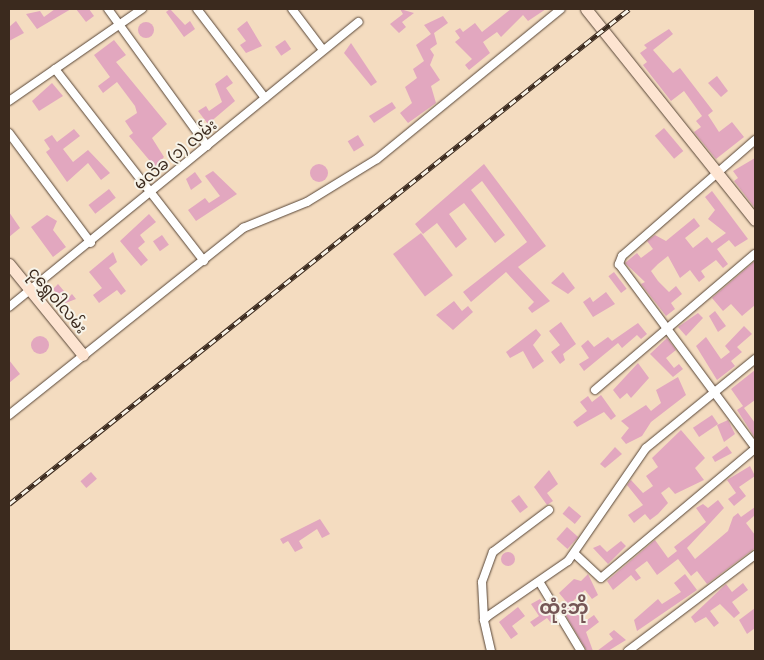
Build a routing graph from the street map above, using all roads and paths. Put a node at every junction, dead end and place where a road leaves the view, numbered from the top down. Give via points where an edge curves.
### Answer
1 (108, 9) edge
2 (142, 9) edge
3 (197, 9) edge
4 (292, 9) edge
5 (561, 9) edge
6 (586, 9) edge
7 (358, 22) dead end
8 (119, 25) junction
9 (323, 50) junction
10 (55, 69) junction
11 (264, 98) junction
12 (9, 101) edge
13 (9, 133) edge
14 (755, 140) edge
15 (207, 146) junction
16 (719, 173) junction
17 (148, 194) junction
18 (755, 220) edge
19 (91, 243) junction
20 (755, 254) edge
21 (204, 261) junction
22 (9, 264) edge
23 (28, 291) junction
24 (9, 307) edge
25 (667, 328) junction
26 (83, 355) junction
27 (755, 359) edge
28 (595, 390) dead end
29 (716, 391) junction
30 (9, 415) edge
31 (755, 448) edge
32 (548, 510) dead end
33 (575, 554) junction
34 (755, 555) edge
35 (540, 583) junction
36 (484, 620) junction
37 (491, 651) edge
38 (581, 651) edge
39 (628, 651) edge

1 - 8 street
2 - 8 street
3 - 11 street
4 - 9 street
5 - 21 street via 377,159 300,205 243,228
6 - 16 street
7 - 9 street, မလိခ (၁) လမ်း
8 - 10 street
8 - 15 street
9 - 11 street, မလိခ (၁) လမ်း
10 - 12 street
10 - 17 street
11 - 15 street, မလိခ (၁) လမ်း
13 - 19 street
14 - 16 street
15 - 17 street, မလိခ (၁) လမ်း
16 - 18 street
16 - 25 street via 619,260
17 - 19 street, မလိခ (၁) လမ်း
17 - 21 street
19 - 23 street, မလိခ (၁) လမ်း
20 - 25 street
21 - 26 street
22 - 23 street, ငုရွှေဝါလမ်း
23 - 24 street, မလိခ (၁) လမ်း
23 - 26 street, ငုရွှေဝါလမ်း
25 - 28 street
25 - 29 street
26 - 30 street
27 - 29 street
29 - 31 street
29 - 33 street via 646,448 613,490
31 - 33 street via 600,578
32 - 36 street via 493,552 482,582
33 - 35 street
34 - 39 street
35 - 36 street
35 - 38 street
36 - 37 street

